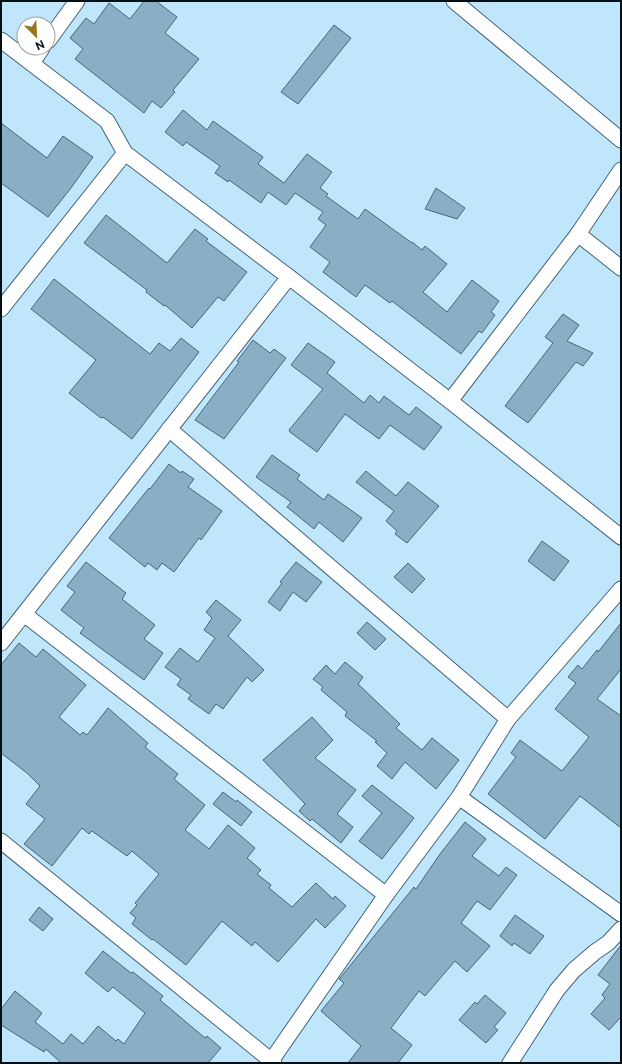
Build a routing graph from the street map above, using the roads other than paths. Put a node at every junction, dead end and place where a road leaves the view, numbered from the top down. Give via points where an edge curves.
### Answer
1 (77, 1) edge
2 (454, 1) edge
3 (56, 30) edge
4 (1, 40) edge
5 (36, 56) edge
6 (32, 62) junction
7 (621, 140) edge
8 (125, 153) junction
9 (621, 170) edge
10 (578, 234) junction
11 (621, 268) edge
12 (289, 277) junction
13 (1, 308) edge
14 (450, 401) junction
15 (169, 429) junction
16 (621, 537) edge
17 (621, 589) edge
18 (24, 614) junction
19 (1, 643) edge
20 (508, 719) junction
21 (459, 797) junction
22 (1, 841) edge
23 (386, 895) junction
24 (621, 914) edge
25 (621, 929) edge
26 (273, 1062) edge
27 (510, 1063) edge

1 - 3 street
2 - 7 street
4 - 6 street
5 - 6 street
6 - 8 street via 107,121
8 - 12 street
8 - 13 street
9 - 10 street
10 - 11 street
10 - 14 street
12 - 14 street
12 - 15 street
14 - 16 street
15 - 18 street
15 - 20 street
17 - 20 street
18 - 19 street
18 - 23 street
20 - 21 street
21 - 23 street
21 - 24 street
22 - 26 street
23 - 26 street
25 - 27 street via 608,943 574,970 557,990

